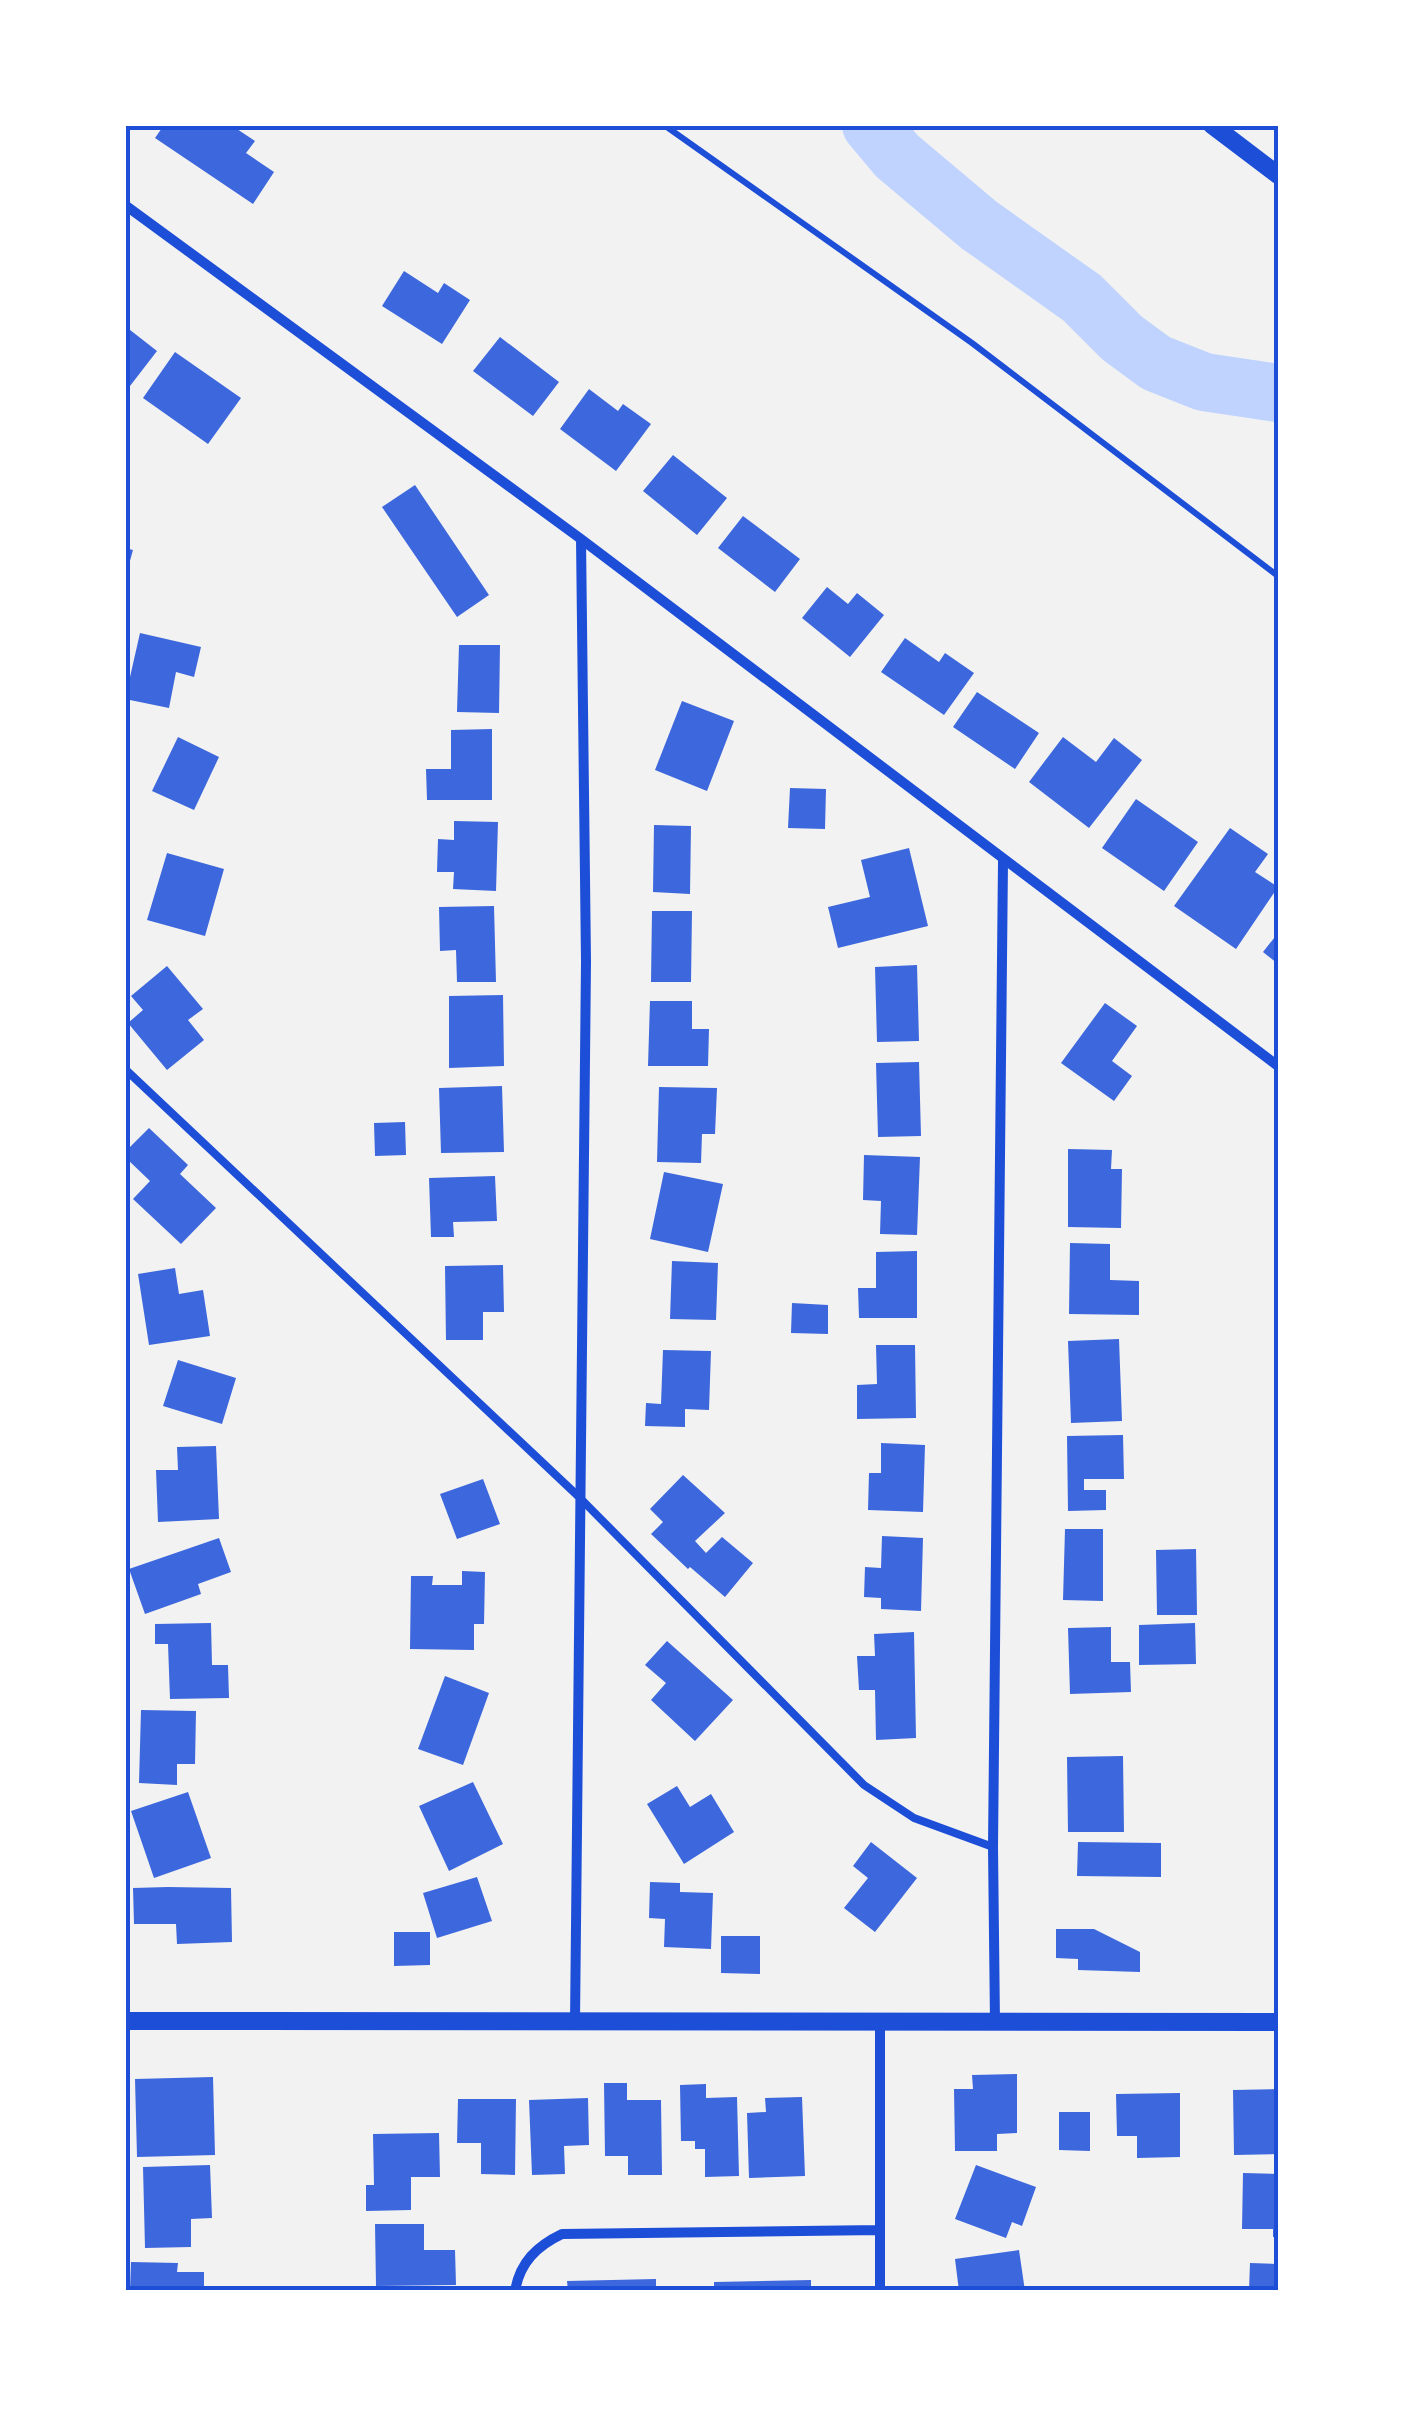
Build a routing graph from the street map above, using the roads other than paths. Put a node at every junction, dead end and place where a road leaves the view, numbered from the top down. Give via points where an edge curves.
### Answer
1 (1212, 125) edge
2 (1278, 175) edge
3 (125, 205) edge
4 (580, 539) junction
5 (1003, 861) junction
6 (1278, 1066) edge
7 (125, 1070) edge
8 (578, 1496) junction
9 (993, 1847) junction
10 (125, 2021) edge
11 (575, 2022) junction
12 (1278, 2022) edge
13 (880, 2023) junction
14 (995, 2023) junction
15 (880, 2230) junction
16 (515, 2291) edge
17 (880, 2291) edge

1 - 2 street
3 - 4 street
4 - 5 street
4 - 8 street via 586,962
5 - 6 street
5 - 9 street
7 - 8 lane
8 - 9 lane via 864,1784 914,1818
8 - 11 street
9 - 14 street
10 - 11 street
11 - 13 street
12 - 14 street
13 - 14 street
13 - 15 street
15 - 16 street via 562,2234 534,2251
15 - 17 street

